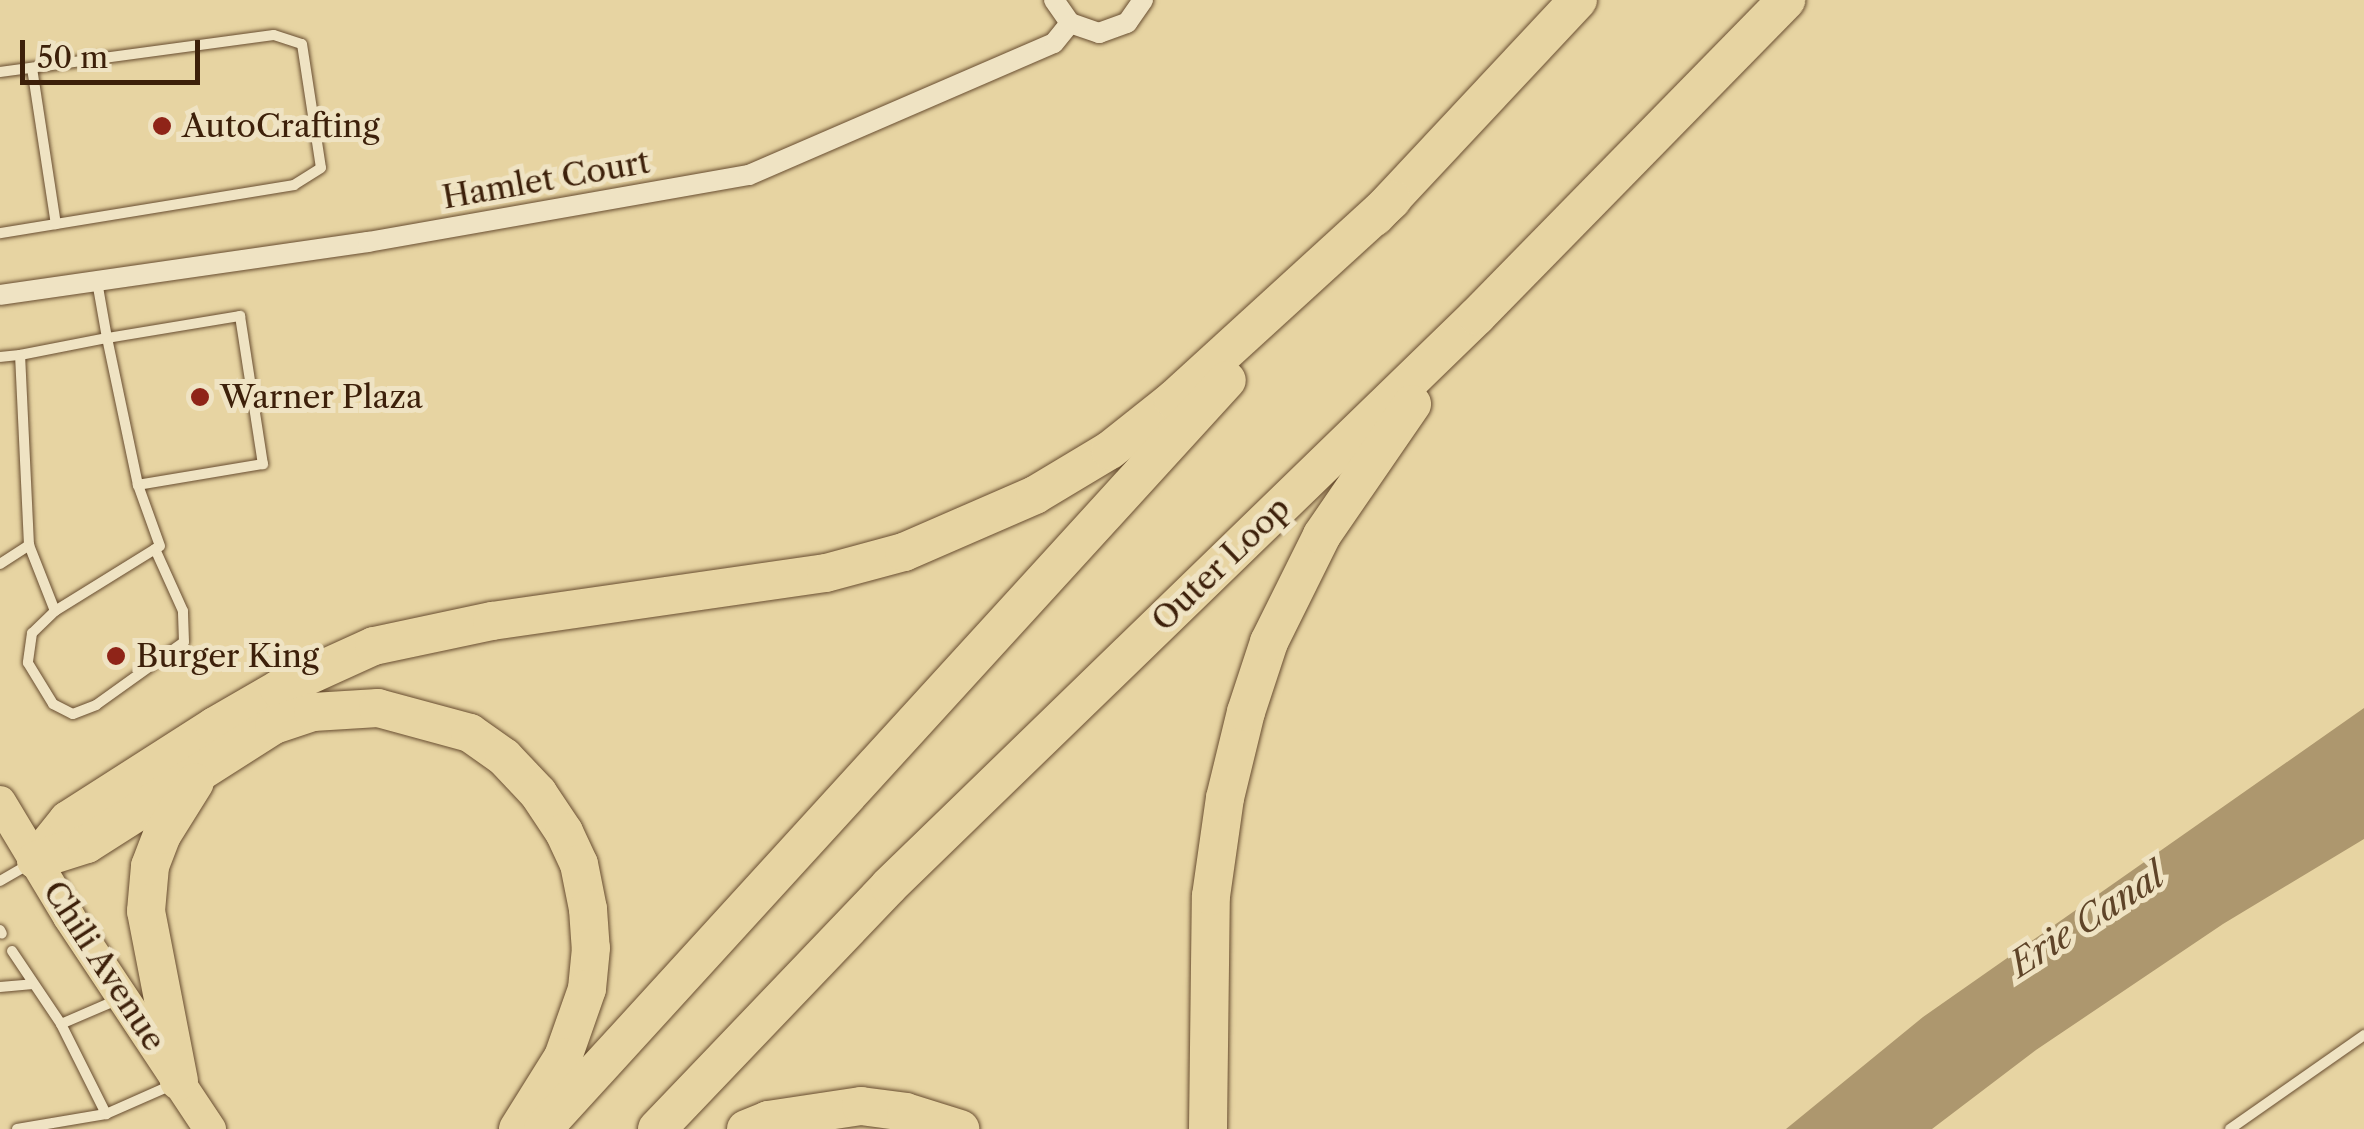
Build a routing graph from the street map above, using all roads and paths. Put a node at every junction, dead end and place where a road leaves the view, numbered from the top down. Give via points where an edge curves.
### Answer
1 (1054, 0) edge
2 (1143, 0) edge
3 (1578, 0) edge
4 (1786, 0) edge
5 (1070, 24) junction
6 (32, 68) junction
7 (0, 72) edge
8 (1392, 200) junction
9 (56, 224) junction
10 (0, 233) edge
11 (97, 281) junction
12 (0, 295) edge
13 (1477, 316) junction
14 (107, 338) junction
15 (20, 355) junction
16 (0, 357) edge
17 (138, 484) junction
18 (29, 545) junction
19 (155, 550) junction
20 (0, 564) edge
21 (55, 612) junction
22 (202, 772) junction
23 (0, 802) edge
24 (36, 860) junction
25 (0, 881) edge
26 (12, 951) dead end
27 (2, 983) edge
28 (33, 984) junction
29 (123, 997) junction
30 (61, 1024) junction
31 (2364, 1035) edge
32 (179, 1081) junction
33 (106, 1114) junction
34 (17, 1129) edge
35 (210, 1129) edge
36 (518, 1129) edge
37 (543, 1129) edge
38 (656, 1129) edge
39 (746, 1129) edge
40 (960, 1129) edge
41 (1208, 1129) edge
42 (2230, 1129) edge

1 - 5 street
2 - 5 street via 1114,30 1084,31
3 - 8 highway
4 - 13 highway, Outer Loop
5 - 11 street, Hamlet Court via 1054,43 748,174 368,242
6 - 7 lane
6 - 9 lane
6 - 9 lane via 274,34 302,44 320,150 320,168 294,185
8 - 24 highway via 1173,400 1110,450 1036,495 904,552 826,573 492,621 374,646 278,689 216,726 68,820
8 - 37 highway
9 - 10 lane
11 - 12 street, Hamlet Court
11 - 14 lane
13 - 38 highway, Outer Loop via 890,886
13 - 41 highway via 1322,535 1269,642 1224,798 1211,896
14 - 15 lane
14 - 17 lane
14 - 17 lane via 240,316 263,464
15 - 16 lane
15 - 18 lane
17 - 19 lane via 160,546
18 - 20 lane
18 - 21 lane
19 - 21 lane
19 - 21 lane via 183,611 184,642 73,714 54,704 28,664 32,633
22 - 24 highway via 87,844
22 - 32 highway via 162,835 150,866 146,911
22 - 36 highway via 274,724 313,712 378,708 470,733 538,793 580,864 591,948 587,989 562,1058
23 - 24 main road, Chili Avenue
24 - 25 lane
24 - 29 main road, Chili Avenue
26 - 28 lane
27 - 28 lane
28 - 30 lane
29 - 30 lane
29 - 32 main road, Chili Avenue
30 - 33 lane
31 - 42 lane
32 - 33 lane
32 - 35 main road, Chili Avenue
33 - 34 lane
39 - 40 highway via 861,1106

